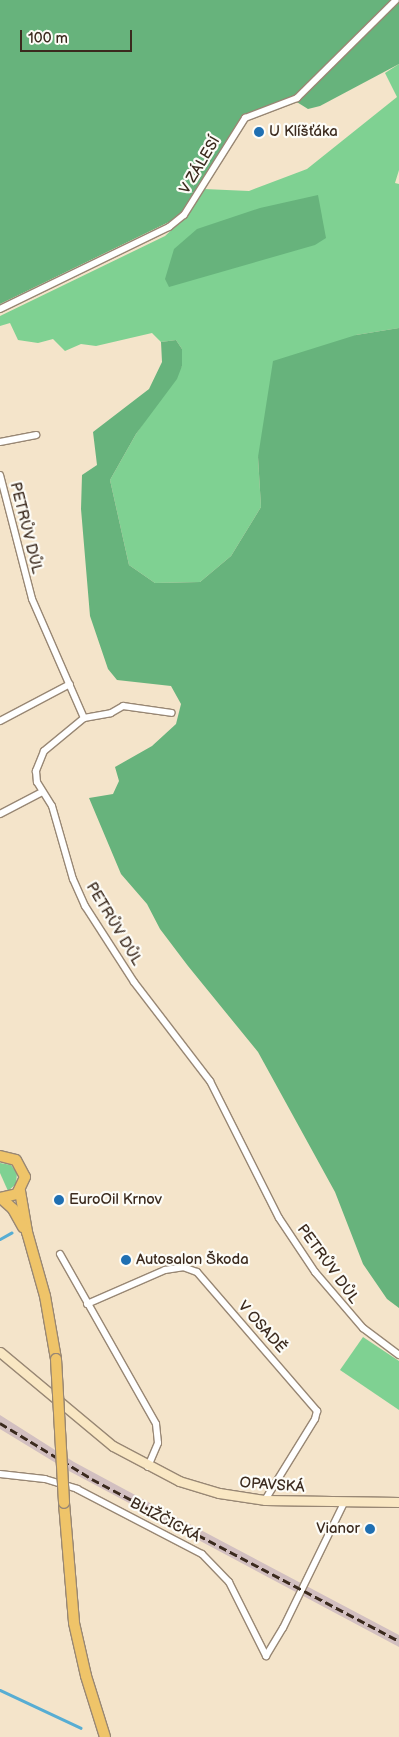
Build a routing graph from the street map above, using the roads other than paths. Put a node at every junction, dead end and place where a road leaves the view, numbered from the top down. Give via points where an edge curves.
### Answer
1 (396, 0) edge
2 (0, 309) edge
3 (36, 435) dead end
4 (0, 442) edge
5 (0, 475) edge
6 (70, 684) junction
7 (172, 713) dead end
8 (84, 718) junction
9 (0, 721) edge
10 (42, 792) junction
11 (0, 814) edge
12 (2, 1154) edge
13 (20, 1191) junction
14 (1, 1199) edge
15 (27, 1232) junction
16 (60, 1254) dead end
17 (87, 1304) junction
18 (0, 1352) edge
19 (399, 1355) edge
20 (148, 1467) junction
21 (0, 1474) edge
22 (266, 1500) junction
23 (345, 1501) junction
24 (399, 1502) edge
25 (105, 1737) edge

1 - 2 street, V ZÁLESÍ via 297,98 245,118 184,215 169,227
3 - 4 street
5 - 6 street, PETRŮV DŮL via 32,599
6 - 8 street, PETRŮV DŮL
6 - 9 street
7 - 8 street via 123,706 111,713
8 - 10 street, PETRŮV DŮL via 41,756 36,771
10 - 11 street
10 - 19 street, PETRŮV DŮL via 52,806 73,879 89,912 134,982 210,1081 279,1218 315,1272 363,1328
12 - 13 main road via 16,1160 23,1170 24,1181
13 - 14 main road
13 - 15 main road
14 - 15 main road via 13,1209
15 - 25 main road, bridge via 45,1296 56,1359 74,1623
16 - 17 street
17 - 20 street via 157,1427 158,1447
17 - 22 street, V OSADĚ via 165,1270 184,1267 197,1272 317,1411
18 - 20 main road, OPAVSKÁ via 103,1439
20 - 22 main road, OPAVSKÁ via 205,1490
21 - 23 street, BLIŽČICKÁ via 62,1483 202,1554 229,1582 266,1656
22 - 23 main road, OPAVSKÁ
23 - 24 main road, OPAVSKÁ

